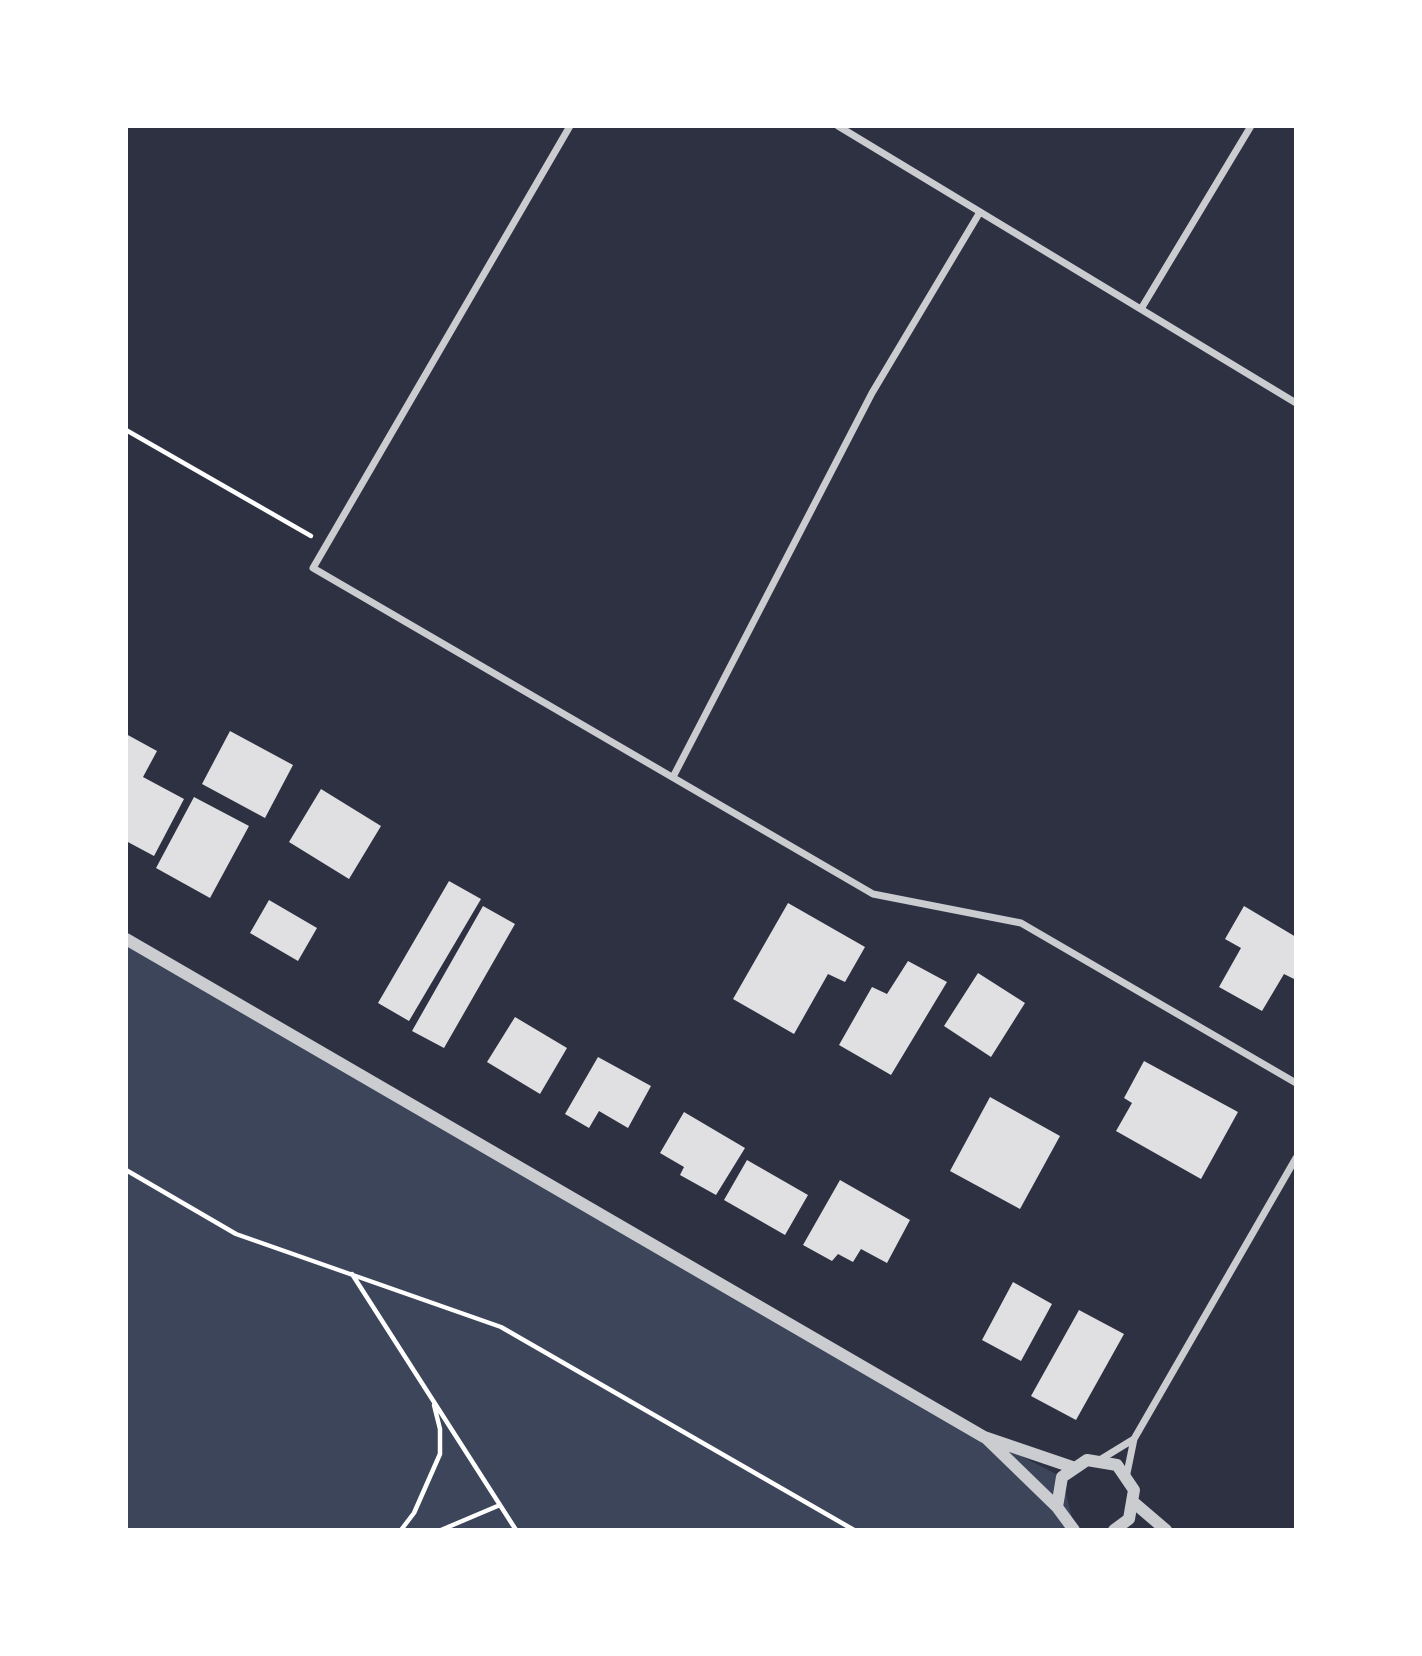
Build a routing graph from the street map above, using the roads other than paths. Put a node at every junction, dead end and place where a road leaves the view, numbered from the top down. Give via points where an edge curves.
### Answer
1 (570, 126) edge
2 (838, 126) edge
3 (1251, 126) edge
4 (980, 212) junction
5 (1141, 309) junction
6 (1296, 403) edge
7 (673, 777) junction
8 (126, 939) edge
9 (1296, 1083) edge
10 (1296, 1158) edge
11 (984, 1437) junction
12 (1134, 1439) junction
13 (1097, 1462) junction
14 (1075, 1468) junction
15 (1126, 1478) junction
16 (1132, 1501) junction
17 (1058, 1507) junction
18 (1074, 1530) edge
19 (1114, 1530) edge
20 (1167, 1530) edge

1 - 7 street via 313,568
2 - 4 street
3 - 5 street
4 - 5 street
4 - 7 street via 872,393
5 - 6 street
7 - 9 street via 873,894 1021,923
8 - 11 street
10 - 12 street
11 - 14 street
11 - 17 street
12 - 13 street
12 - 15 street
13 - 14 street via 1087,1460
13 - 15 street via 1117,1465
14 - 17 street via 1062,1477
15 - 16 street via 1134,1490
16 - 19 street via 1129,1520
16 - 20 street
17 - 18 street

